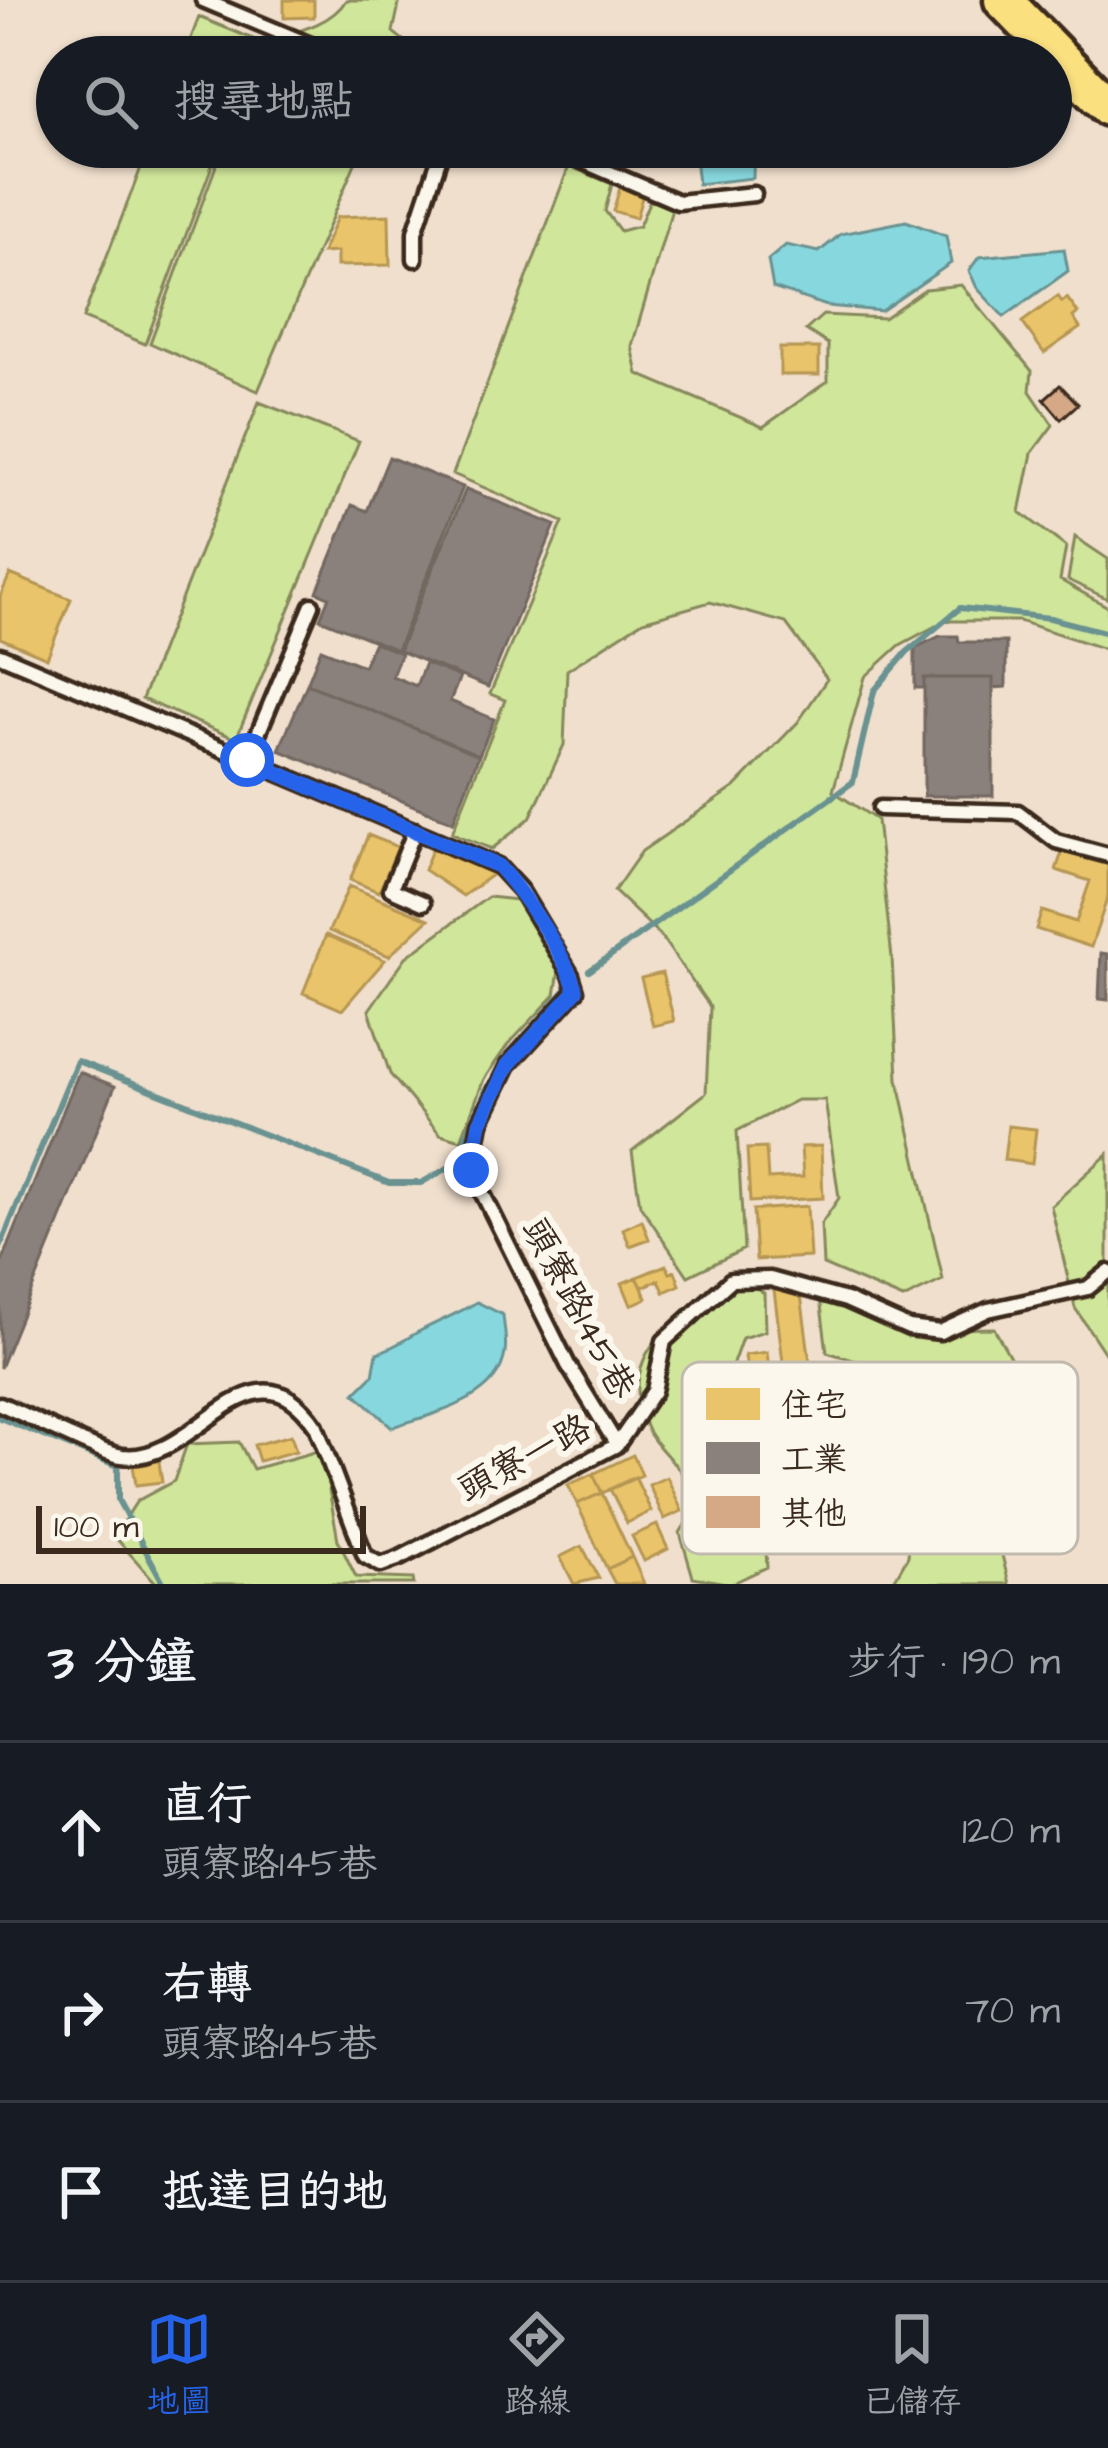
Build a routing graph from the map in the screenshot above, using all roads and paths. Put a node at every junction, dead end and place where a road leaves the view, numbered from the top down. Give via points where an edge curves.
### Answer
1 (203, 0) edge
2 (1003, 0) edge
3 (289, 36) edge
4 (1038, 36) edge
5 (1072, 70) edge
6 (1108, 107) edge
7 (436, 168) edge
8 (599, 168) edge
9 (754, 194) dead end
10 (415, 260) dead end
11 (312, 605) dead end
12 (0, 655) edge
13 (247, 760) junction
14 (880, 808) dead end
15 (415, 830) junction
16 (1108, 855) edge
17 (423, 903) dead end
18 (1108, 1273) edge
19 (0, 1404) edge
20 (617, 1445) junction

1 - 3 lane
2 - 4 main road
5 - 6 main road
7 - 10 lane via 415,232
8 - 9 lane via 679,202
11 - 13 lane
12 - 13 lane, 頭寮路145巷
13 - 15 lane, 頭寮路145巷
14 - 16 lane via 1018,812 1056,841
15 - 17 lane via 392,889
15 - 20 lane, 頭寮路145巷 via 498,866 572,975 576,991 508,1065 480,1123 471,1170
18 - 20 lane, 頭寮一路 via 1088,1288 988,1310 940,1332 770,1279 731,1280 664,1341 654,1391
19 - 20 lane, 頭寮一路 via 122,1456 156,1451 242,1397 264,1389 284,1394 316,1426 365,1556 381,1564

